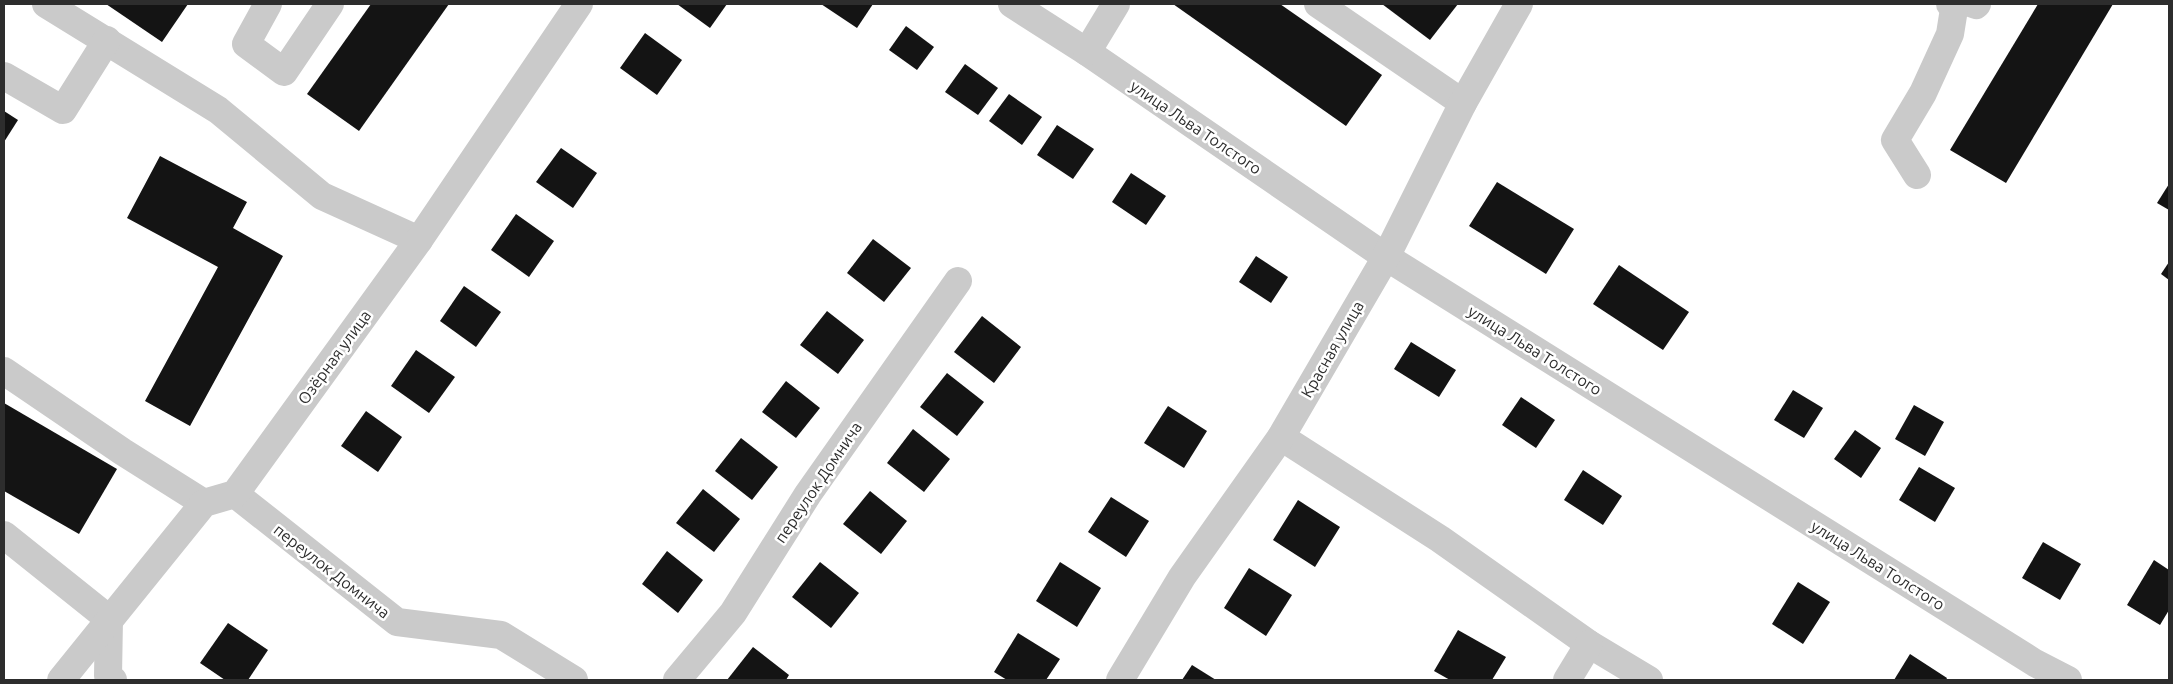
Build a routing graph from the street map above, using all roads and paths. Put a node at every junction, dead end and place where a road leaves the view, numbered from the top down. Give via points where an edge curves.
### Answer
1 (46, 4) edge
2 (268, 4) edge
3 (330, 4) edge
4 (578, 4) edge
5 (1012, 4) edge
6 (1116, 4) edge
7 (1318, 4) edge
8 (1519, 4) edge
9 (1950, 4) edge
10 (1973, 4) edge
11 (1977, 4) edge
12 (107, 40) junction
13 (1087, 52) junction
14 (4, 76) edge
15 (1463, 103) junction
16 (1916, 175) dead end
17 (419, 240) junction
18 (1386, 257) junction
19 (958, 281) dead end
20 (4, 371) edge
21 (1281, 437) junction
22 (235, 494) junction
23 (204, 503) junction
24 (4, 535) edge
25 (109, 619) junction
26 (1589, 644) junction
27 (2029, 672) edge
28 (61, 680) edge
29 (113, 680) edge
30 (574, 680) edge
31 (677, 680) edge
32 (1120, 680) edge
33 (1567, 680) edge
34 (1649, 680) edge
35 (2068, 680) edge

1 - 12 street
2 - 3 street via 246,44 284,72
4 - 17 street, Озёрная улица
5 - 13 street, улица Льва Толстого
6 - 13 street
7 - 15 street
8 - 15 street, Красная улица
9 - 16 street via 1954,9 1950,34 1923,93 1895,140
10 - 11 street
12 - 14 street via 63,110
12 - 17 street via 218,110 322,196
13 - 18 street, улица Льва Толстого
15 - 18 street, Красная улица
17 - 22 street, Озёрная улица
18 - 21 street, Красная улица
18 - 27 street, улица Льва Толстого
19 - 31 street, переулок Домнича via 808,494 734,613
20 - 23 street
21 - 26 street via 1440,539
21 - 32 street, Красная улица via 1182,577
22 - 23 street
22 - 30 street, переулок Домнича via 397,622 501,635
23 - 25 street
24 - 25 street
25 - 28 street
25 - 29 street via 108,676
26 - 33 street
26 - 34 street
27 - 35 street, улица Льва Толстого

